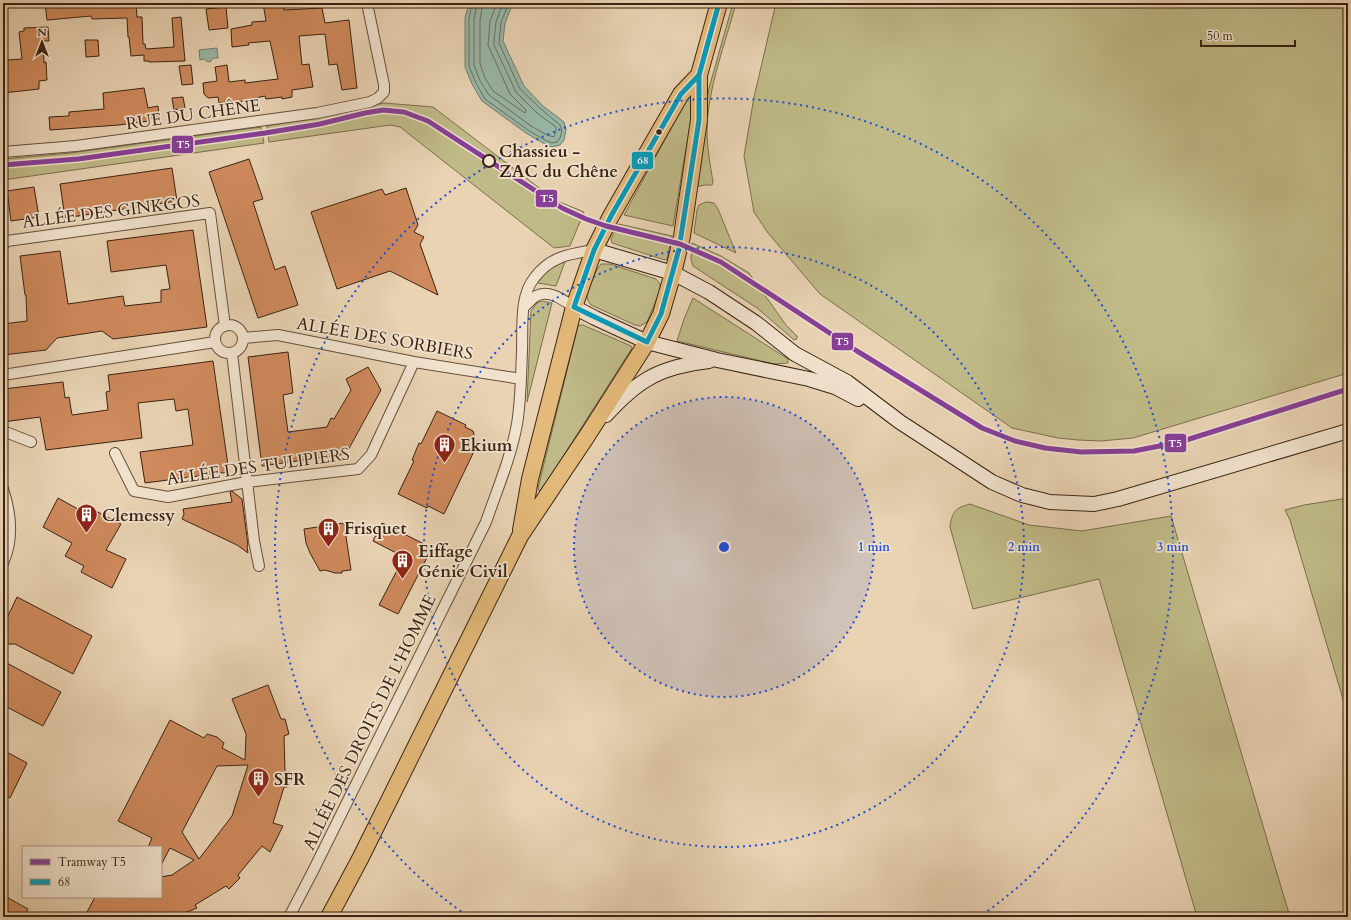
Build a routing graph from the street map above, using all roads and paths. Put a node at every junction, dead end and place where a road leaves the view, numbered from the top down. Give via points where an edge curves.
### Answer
1 (367, 3) edge
2 (719, 3) edge
3 (699, 75) junction
4 (3, 152) edge
5 (3, 245) edge
6 (594, 250) junction
7 (673, 273) junction
8 (524, 307) junction
9 (574, 307) junction
10 (225, 326) junction
11 (243, 338) junction
12 (215, 342) junction
13 (647, 342) junction
14 (232, 353) junction
15 (718, 360) junction
16 (414, 362) junction
17 (3, 375) edge
18 (521, 379) junction
19 (900, 422) junction
20 (3, 431) edge
21 (1348, 431) edge
22 (587, 436) junction
23 (31, 442) dead end
24 (116, 453) dead end
25 (247, 482) junction
26 (3, 490) edge
27 (520, 536) junction
28 (3, 563) edge
29 (259, 566) dead end
30 (289, 917) edge
31 (329, 917) edge

1 - 4 street, RUE DU CHÊNE via 384,85 384,92 370,102 317,113 76,146
2 - 3 main road
3 - 6 main road via 681,94
3 - 7 main road via 699,120 682,236
5 - 10 street, ALLÉE DES GINKGOS via 7,241 210,213
6 - 7 street
6 - 8 street, ALLÉE DES DROITS DE L'HOMME via 557,258 546,265 534,277
6 - 9 main road
7 - 13 main road via 661,314
7 - 19 street via 709,292 756,323 795,354 847,382
8 - 9 street via 542,294 559,297
8 - 18 street, ALLÉE DES DROITS DE L'HOMME
9 - 13 street
9 - 27 main road via 530,479
10 - 11 street via 235,326
10 - 12 street via 218,330
11 - 14 street via 240,348
11 - 16 street, ALLÉE DES SORBIERS via 278,335
12 - 14 street via 221,351
12 - 17 street
13 - 15 street
13 - 22 main road
14 - 25 street
15 - 19 street via 835,387
15 - 22 street via 695,362 646,380 618,401
16 - 18 street, ALLÉE DES SORBIERS
16 - 25 street, ALLÉE DES TULIPIERS via 371,455 358,469
18 - 30 street, ALLÉE DES DROITS DE L'HOMME via 517,424 505,469 486,522
19 - 21 street via 992,482 1022,495 1050,502 1094,504
20 - 23 street
22 - 27 main road
24 - 25 street, ALLÉE DES TULIPIERS via 134,492 168,497
25 - 29 street
26 - 28 street via 9,506 10,527 8,553
27 - 31 main road

